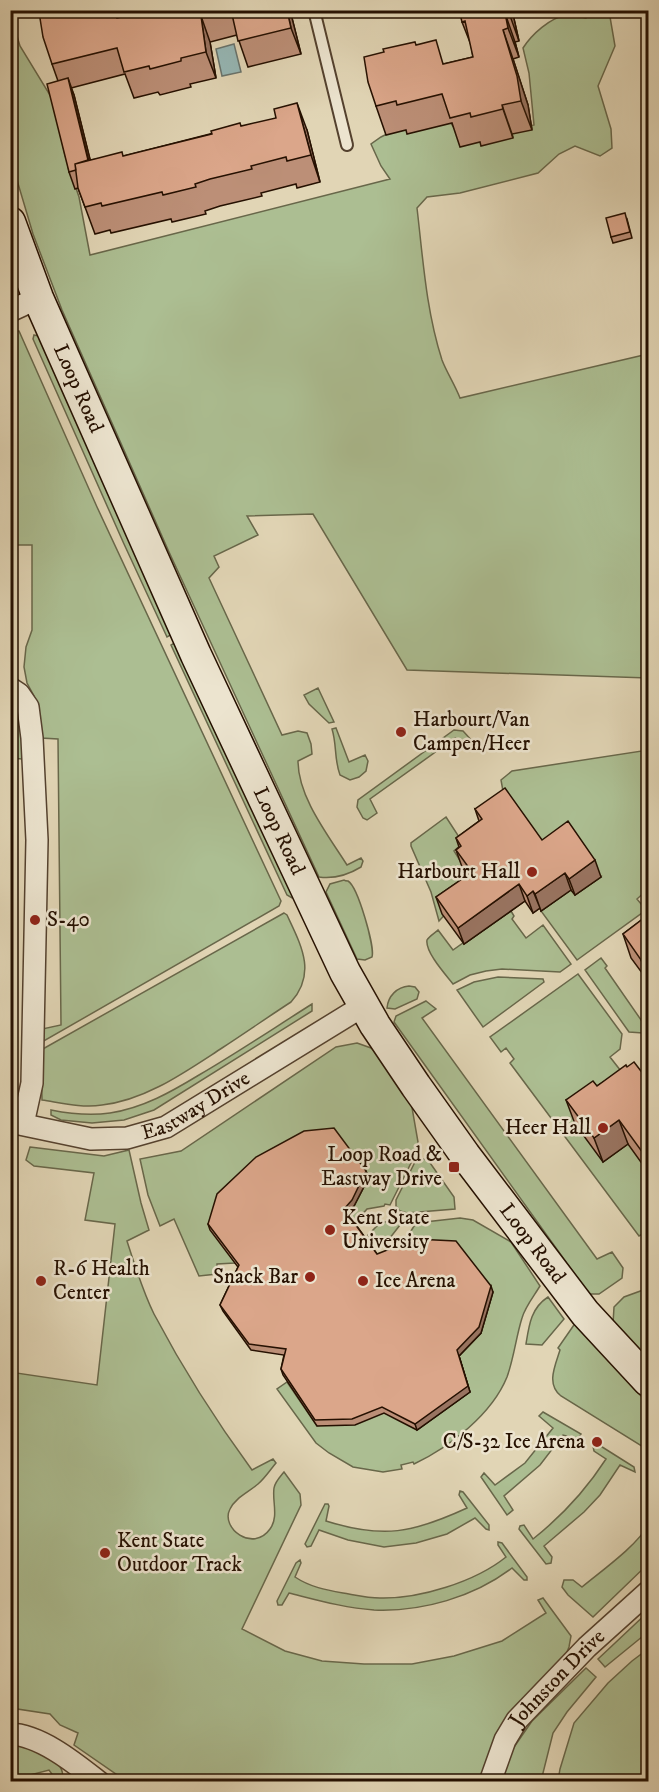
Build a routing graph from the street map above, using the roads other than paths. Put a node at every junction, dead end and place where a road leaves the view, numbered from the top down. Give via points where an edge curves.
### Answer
1 (314, 10) edge
2 (347, 145) dead end
3 (10, 222) edge
4 (38, 298) junction
5 (10, 311) edge
6 (10, 688) edge
7 (363, 1005) junction
8 (16, 1123) edge
9 (648, 1381) edge
10 (648, 1592) edge
11 (10, 1734) edge
12 (99, 1782) edge
13 (490, 1782) edge

1 - 2 lane
3 - 4 street, Loop Road
4 - 5 street
4 - 7 street, Loop Road via 196,655
6 - 8 street via 27,707 37,840 32,1083
7 - 8 street, Eastway Drive via 165,1127 127,1138 91,1139
7 - 9 street, Loop Road via 434,1112 585,1313
10 - 13 street, Johnston Drive via 587,1647 517,1720 505,1740
11 - 12 street via 45,1745

